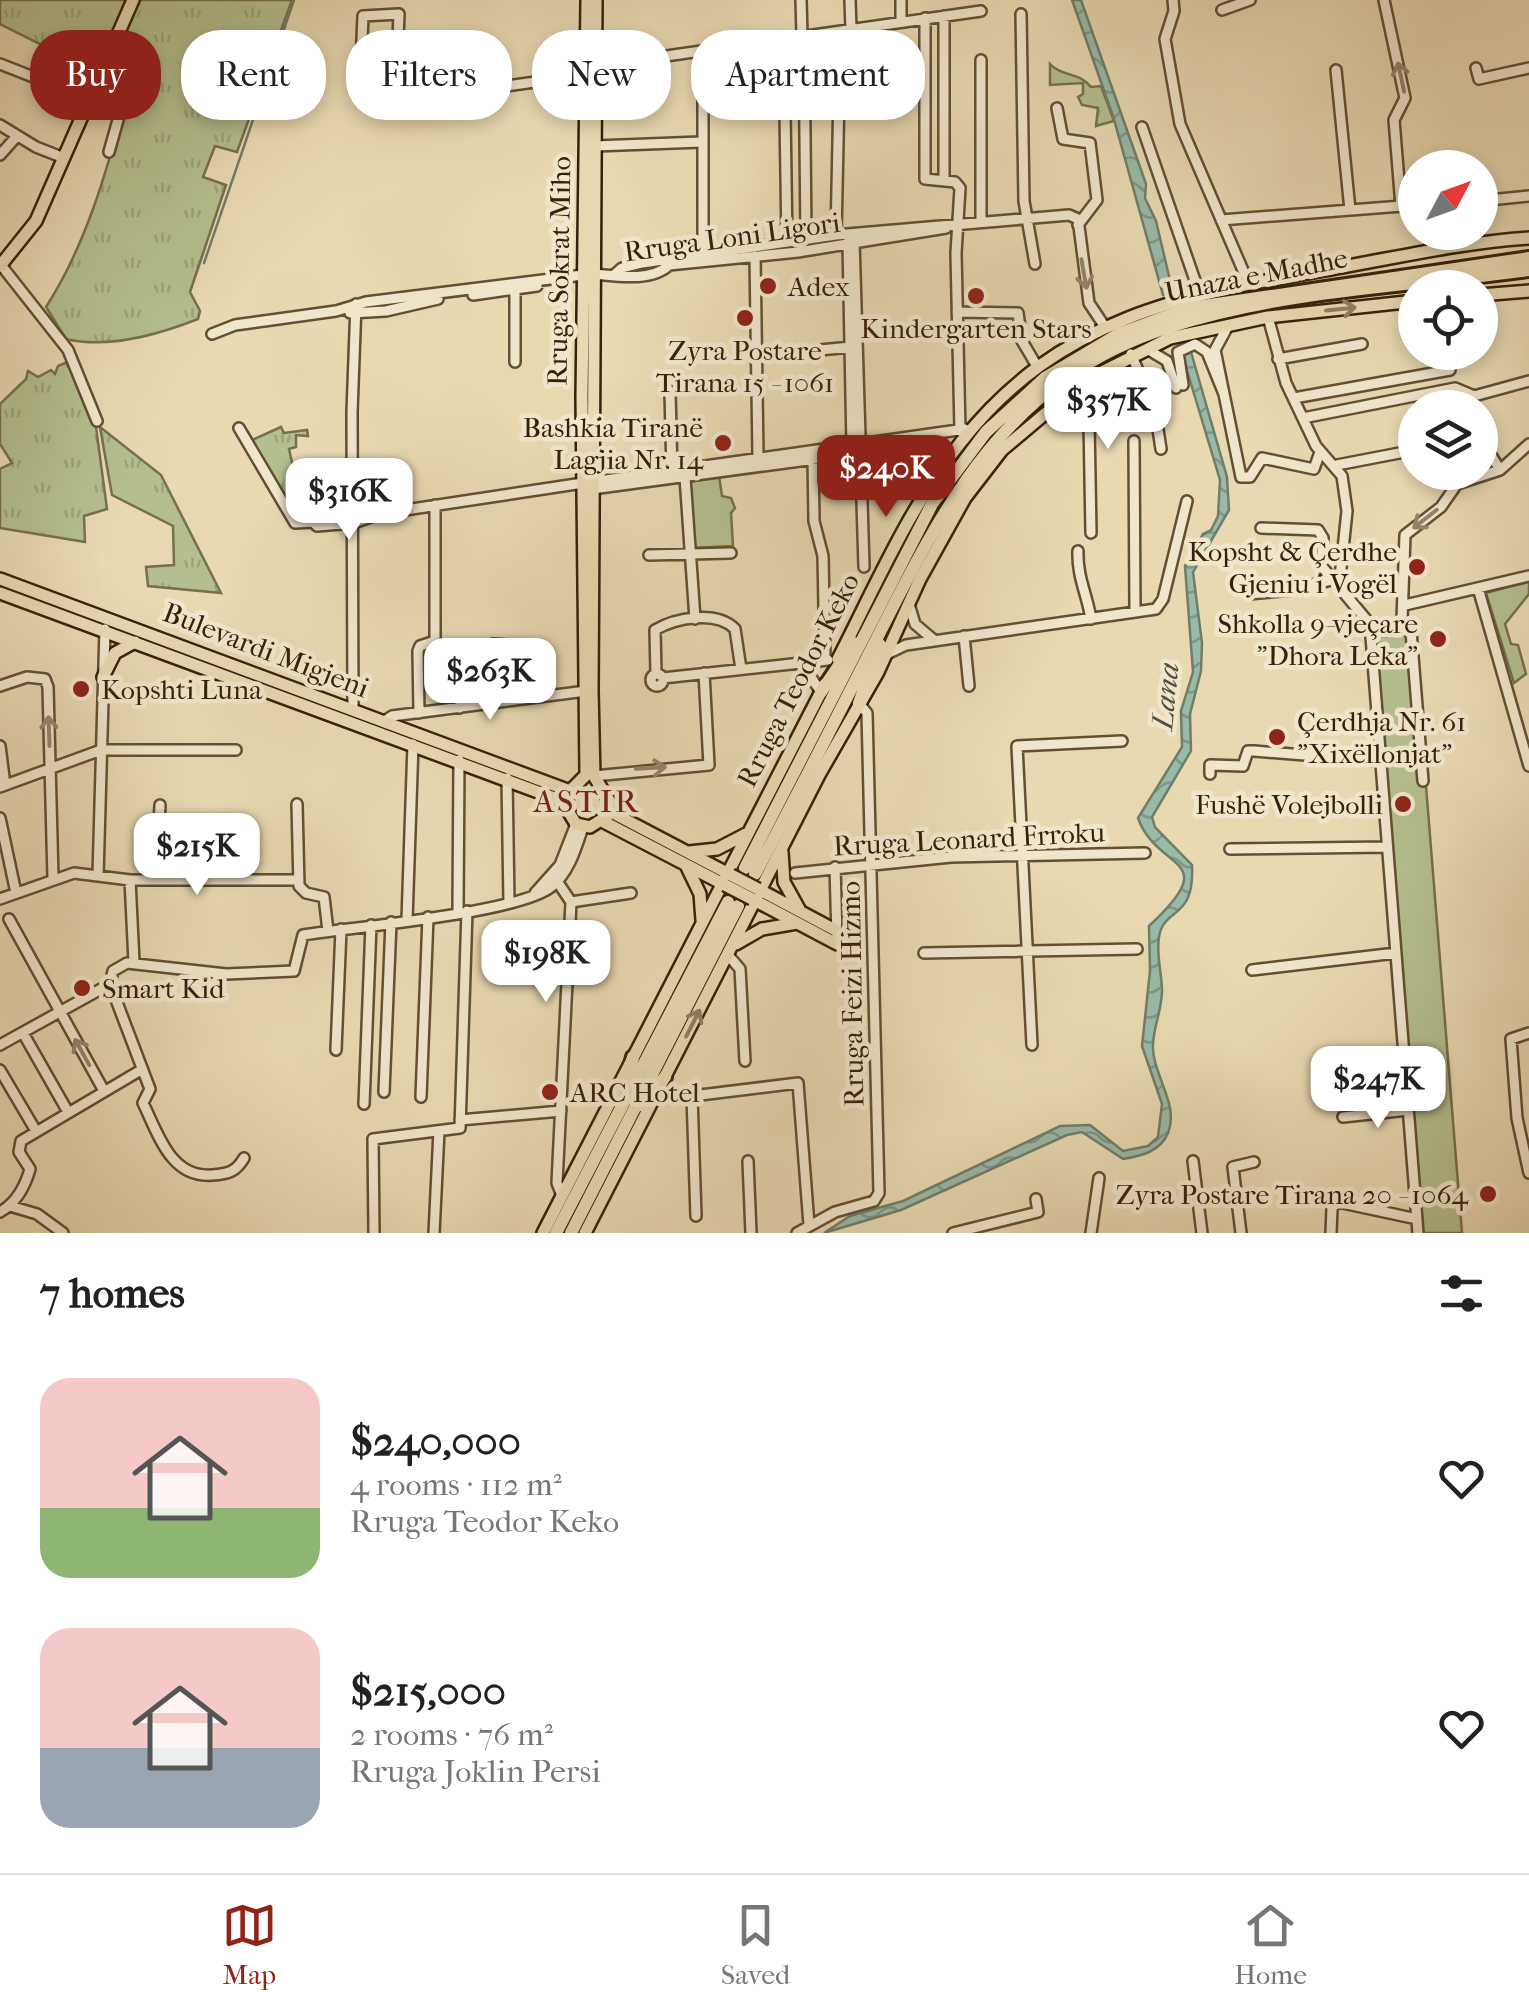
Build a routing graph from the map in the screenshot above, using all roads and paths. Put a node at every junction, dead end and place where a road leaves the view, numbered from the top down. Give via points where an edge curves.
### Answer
1 (133, 0) edge
2 (587, 0) edge
3 (596, 0) edge
4 (800, 0) edge
5 (850, 0) edge
6 (901, 0) edge
7 (960, 0) edge
8 (1173, 0) edge
9 (1250, 0) edge
10 (1384, 0) edge
11 (1222, 10) dead end
12 (981, 11) dead end
13 (958, 14) junction
14 (1021, 14) dead end
15 (944, 16) junction
16 (925, 18) junction
17 (901, 22) junction
18 (851, 29) junction
19 (122, 30) edge
20 (362, 30) edge
21 (398, 30) edge
22 (590, 30) edge
23 (595, 30) edge
24 (803, 30) edge
25 (843, 30) edge
26 (981, 60) dead end
27 (0, 64) edge
28 (1476, 68) dead end
29 (1529, 68) edge
30 (1336, 70) dead end
31 (30, 76) edge
32 (1057, 108) dead end
33 (82, 120) edge
34 (118, 120) edge
35 (592, 120) edge
36 (594, 120) edge
37 (706, 120) edge
38 (785, 120) edge
39 (804, 120) edge
40 (838, 120) edge
41 (0, 125) edge
42 (1142, 127) dead end
43 (17, 136) junction
44 (701, 142) junction
45 (595, 146) junction
46 (109, 152) dead end
47 (0, 155) edge
48 (64, 158) junction
49 (1398, 169) edge
50 (944, 180) junction
51 (1529, 196) edge
52 (1498, 199) edge
53 (1398, 206) edge
54 (1350, 210) junction
55 (1026, 218) junction
56 (1221, 220) junction
57 (981, 221) junction
58 (957, 223) junction
59 (1078, 225) junction
60 (836, 235) junction
61 (806, 239) junction
62 (851, 241) junction
63 (1529, 241) edge
64 (787, 242) junction
65 (703, 254) junction
66 (755, 256) junction
67 (1529, 258) edge
68 (1035, 264) dead end
69 (0, 265) edge
70 (1428, 270) edge
71 (1436, 270) edge
72 (1525, 272) edge
73 (588, 275) junction
74 (614, 275) junction
75 (1398, 276) edge
76 (1248, 282) junction
77 (515, 289) junction
78 (1527, 290) edge
79 (1498, 292) edge
80 (1398, 303) edge
81 (356, 309) junction
82 (1192, 309) junction
83 (957, 312) junction
84 (1268, 317) junction
85 (1165, 321) junction
86 (1102, 323) junction
87 (1230, 324) junction
88 (212, 334) dead end
89 (1362, 344) dead end
90 (854, 346) junction
91 (1145, 348) junction
92 (1131, 354) junction
93 (756, 356) junction
94 (1278, 359) junction
95 (515, 362) dead end
96 (1038, 368) junction
97 (1450, 370) dead end
98 (1529, 381) edge
99 (670, 391) dead end
100 (1064, 394) junction
101 (1294, 398) junction
102 (1228, 400) junction
103 (1302, 418) junction
104 (97, 421) dead end
105 (975, 424) junction
106 (239, 428) dead end
107 (960, 430) junction
108 (1134, 441) dead end
109 (1529, 444) edge
110 (855, 448) junction
111 (1161, 450) dead end
112 (1320, 452) junction
113 (1398, 453) edge
114 (758, 457) junction
115 (813, 459) junction
116 (1337, 465) junction
117 (1498, 467) edge
118 (941, 468) junction
119 (1500, 470) junction
120 (672, 475) junction
121 (685, 477) junction
122 (588, 486) junction
123 (1188, 501) dead end
124 (435, 505) junction
125 (358, 518) junction
126 (1260, 528) dead end
127 (1091, 533) dead end
128 (1078, 551) dead end
129 (731, 553) dead end
130 (690, 554) junction
131 (649, 555) dead end
132 (864, 567) dead end
133 (900, 576) junction
134 (1529, 576) edge
135 (0, 579) edge
136 (1335, 579) junction
137 (1478, 588) junction
138 (0, 593) edge
139 (1248, 594) dead end
140 (908, 602) junction
141 (1405, 605) junction
142 (1135, 612) junction
143 (695, 619) junction
144 (1092, 619) junction
145 (1402, 620) junction
146 (106, 624) junction
147 (1370, 624) junction
148 (964, 636) junction
149 (137, 641) junction
150 (934, 641) junction
151 (493, 644) dead end
152 (459, 654) dead end
153 (887, 654) junction
154 (831, 660) junction
155 (802, 664) junction
156 (741, 669) junction
157 (704, 673) junction
158 (103, 677) junction
159 (0, 686) edge
160 (969, 686) dead end
161 (589, 691) junction
162 (821, 692) junction
163 (529, 698) junction
164 (859, 703) junction
165 (460, 708) junction
166 (352, 710) junction
167 (419, 713) junction
168 (383, 722) junction
169 (1122, 741) dead end
170 (413, 744) junction
171 (0, 746) edge
172 (101, 750) junction
173 (236, 750) dead end
174 (459, 760) junction
175 (1380, 760) junction
176 (1529, 766) edge
177 (50, 769) junction
178 (1210, 774) dead end
179 (507, 778) junction
180 (596, 780) junction
181 (1424, 781) dead end
182 (2, 786) edge
183 (571, 792) junction
184 (297, 804) dead end
185 (160, 805) dead end
186 (606, 816) junction
187 (0, 818) edge
188 (579, 826) junction
189 (747, 833) junction
190 (1387, 848) junction
191 (1230, 849) dead end
192 (782, 851) junction
193 (1144, 852) dead end
194 (1020, 855) junction
195 (684, 857) junction
196 (871, 862) junction
197 (835, 866) junction
198 (750, 871) dead end
199 (795, 873) dead end
200 (98, 876) junction
201 (556, 877) junction
202 (53, 878) junction
203 (156, 878) junction
204 (726, 879) junction
205 (130, 880) junction
206 (299, 880) junction
207 (16, 893) junction
208 (632, 893) dead end
209 (757, 895) junction
210 (0, 899) edge
211 (570, 902) junction
212 (509, 903) junction
213 (733, 904) dead end
214 (462, 912) junction
215 (428, 917) junction
216 (800, 918) junction
217 (9, 919) dead end
218 (408, 920) junction
219 (390, 922) junction
220 (371, 925) junction
221 (700, 928) junction
222 (341, 929) junction
223 (328, 931) junction
224 (837, 937) joint
225 (1137, 949) dead end
226 (730, 951) junction
227 (924, 952) dead end
228 (1025, 952) junction
229 (1396, 953) junction
230 (134, 962) junction
231 (1252, 970) dead end
232 (110, 984) junction
233 (60, 1012) junction
234 (23, 1033) junction
235 (1529, 1033) edge
236 (0, 1045) edge
237 (1032, 1045) dead end
238 (336, 1050) dead end
239 (634, 1057) junction
240 (744, 1061) dead end
241 (0, 1070) edge
242 (142, 1070) junction
243 (665, 1077) junction
244 (658, 1091) junction
245 (104, 1092) junction
246 (384, 1092) dead end
247 (692, 1096) junction
248 (420, 1097) dead end
249 (364, 1104) dead end
250 (560, 1110) junction
251 (1408, 1110) junction
252 (68, 1112) junction
253 (624, 1115) junction
254 (1343, 1117) dead end
255 (460, 1124) junction
256 (439, 1131) junction
257 (36, 1132) junction
258 (244, 1158) dead end
259 (748, 1160) dead end
260 (1193, 1160) dead end
261 (1254, 1162) dead end
262 (1529, 1173) edge
263 (1099, 1178) dead end
264 (562, 1196) junction
265 (1319, 1198) dead end
266 (1036, 1199) dead end
267 (1338, 1201) junction
268 (10, 1206) junction
269 (0, 1212) edge
270 (696, 1216) dead end
271 (1417, 1219) junction
272 (809, 1225) junction
273 (63, 1233) edge
274 (374, 1233) edge
275 (434, 1233) edge
276 (543, 1233) edge
277 (556, 1233) edge
278 (571, 1233) edge
279 (585, 1233) edge
280 (750, 1233) edge
281 (798, 1233) edge
282 (953, 1233) edge
283 (1091, 1233) edge
284 (1202, 1233) edge
285 (1241, 1233) edge
286 (1331, 1233) edge
287 (1418, 1233) edge

1 - 19 main road
2 - 22 main road, Rruga Sokrat Miho
3 - 23 main road, Rruga Sokrat Miho
4 - 24 street
5 - 18 street
6 - 17 street
7 - 13 street
8 - 56 street via 1165,39 1180,124
9 - 11 street
49 -> 10 street via 1394,120 1406,98
12 - 13 street
13 - 15 street
14 - 55 street
15 - 16 street
15 - 50 street
16 - 17 street
16 - 50 street via 925,179
17 - 18 street
18 - 25 street
20 - 21 street via 363,16 399,14
26 - 57 street
27 - 31 street
28 - 29 street via 1478,78
30 - 54 street
32 - 59 street via 1059,134 1073,144 1090,144 1096,200
33 - 48 main road
34 - 46 street
35 - 73 main road, Rruga Sokrat Miho
36 - 45 main road, Rruga Sokrat Miho
37 - 44 street
38 - 64 street
39 - 61 street
40 - 60 street
41 - 43 street
42 - 82 street
43 - 47 street
43 - 48 street
44 - 45 street
44 - 65 street
45 - 73 main road, Rruga Sokrat Miho
48 - 69 main road via 30,231
50 - 58 street via 960,188
51 - 52 street
53 - 54 street
54 - 56 street
55 - 57 street, Rruga Loni Ligori
55 - 59 street, Rruga Loni Ligori via 1069,215
55 - 68 street
56 - 76 street
57 - 58 street, Rruga Loni Ligori
58 - 62 street, Rruga Loni Ligori
58 - 83 street
59 -> 86 street via 1089,303
60 - 61 street, Rruga Loni Ligori
60 - 62 street, Rruga Loni Ligori
61 - 64 street, Rruga Loni Ligori
62 - 66 street, Rruga Loni Ligori
62 - 90 street
63 - 70 highway
63 - 76 main road, Rruga Teodor Keko
64 - 65 street, Rruga Loni Ligori
65 - 74 street, Rruga Loni Ligori
66 - 74 street, Rruga Loni Ligori
66 - 93 street
67 - 71 highway, Unaza e Madhe
69 - 104 street via 62,340
72 - 82 highway, Unaza e Madhe
73 - 74 street, Rruga Loni Ligori
73 - 77 street, Rruga Loni Ligori
73 - 81 street, Rruga Loni Ligori
73 - 122 main road, Rruga Sokrat Miho
75 - 82 highway, Unaza e Madhe
76 - 82 main road, Rruga Teodor Keko
77 - 81 street, Rruga Loni Ligori
77 - 95 street
78 - 79 main road
84 -> 80 main road, Rruga Teodor Keko
81 - 88 street, Rruga Loni Ligori
81 - 125 street
82 - 85 highway, Unaza e Madhe
82 - 85 main road, Rruga Teodor Keko
82 - 87 main road, Rruga Teodor Keko
83 - 96 street via 1018,313 1022,341
83 - 107 street
84 - 87 main road, Rruga Teodor Keko
84 - 94 street
85 - 86 main road, Rruga Teodor Keko
85 - 91 main road, Rruga Teodor Keko
85 - 133 highway, Unaza e Madhe via 1092,348 1010,408 954,471
86 - 96 main road, Rruga Teodor Keko
87 - 102 street via 1215,350
89 - 94 street
90 - 93 street
90 - 110 street
91 - 92 main road, Rruga Teodor Keko
91 - 102 street via 1167,362 1180,386 1178,352 1200,346
92 - 100 main road, Rruga Teodor Keko
92 - 111 street via 1155,410
93 - 114 street
94 - 101 street
96 - 105 main road, Rruga Teodor Keko
97 - 101 street
98 - 103 street via 1474,396 1452,388
99 - 120 street
100 - 127 street via 1069,418 1089,422
100 - 140 main road, Rruga Teodor Keko via 984,471
101 - 103 street
102 - 112 street via 1241,477 1250,477 1262,458 1314,469
103 - 112 street
105 - 107 street
105 - 118 main road, Rruga Teodor Keko
106 - 125 street via 295,523
107 - 110 street
108 - 142 street
109 - 119 street
110 - 114 street
110 - 115 street
110 - 118 street via 926,444
110 - 132 street
112 - 116 street
113 - 116 street
114 - 120 street
115 - 121 street
115 - 154 street
116 - 136 street via 1347,512
117 - 119 street
118 - 154 main road, Rruga Teodor Keko
119 -> 141 street via 1457,484 1405,535
120 - 121 street
120 - 122 street
121 - 130 street
122 - 124 street
122 - 161 main road, Rruga Sokrat Miho
123 - 142 street via 1163,599 1156,608
124 - 125 street
124 - 167 street via 434,644 418,651
125 - 166 street
126 - 136 street via 1318,530 1322,565
128 - 144 street via 1078,578
129 - 130 street
130 - 131 street
130 - 143 street
133 - 162 highway
133 - 164 highway via 905,590
133 - 198 highway, Unaza e Madhe
134 - 137 street
135 - 146 main road, Bulevardi Migjeni
136 - 139 street
136 - 147 street
137 - 141 street
137 - 176 street
138 - 146 main road, Bulevardi Migjeni
140 - 150 street via 916,624
140 - 153 main road, Rruga Teodor Keko
141 - 145 street
142 - 144 street
143 - 156 street via 719,618 736,629
143 - 157 street via 655,630 659,676
144 - 148 street
145 - 147 street
145 - 181 street via 1411,630
146 - 149 main road, Bulevardi Migjeni
146 - 158 street
146 - 166 main road, Bulevardi Migjeni
147 - 175 street
148 - 150 street
148 - 160 street
149 - 158 main road via 115,653
149 - 170 main road, Bulevardi Migjeni
150 - 153 street
151 - 163 street via 526,646
152 - 165 street
153 - 164 main road, Rruga Teodor Keko
154 - 155 street
154 - 162 main road, Rruga Teodor Keko
155 - 156 street
155 - 162 street
156 - 157 street
180 -> 157 street via 709,765
158 - 172 street
177 -> 159 street via 44,679
161 - 163 street
161 - 180 main road
161 - 183 main road via 586,775
162 - 189 main road, Rruga Teodor Keko
163 - 165 street
164 - 192 main road, Rruga Teodor Keko
164 - 196 street, Rruga Feizi Hizmo via 867,712
165 - 167 street
166 - 168 main road, Bulevardi Migjeni
167 - 168 street
168 - 183 main road, Bulevardi Migjeni
169 - 194 street via 1017,746
170 - 174 main road, Bulevardi Migjeni
170 - 218 street
171 - 182 street
172 - 173 street
172 - 177 street
172 - 200 street
174 - 179 main road, Bulevardi Migjeni
174 - 214 street
175 - 178 street via 1248,751 1243,766 1210,765
175 - 190 street
177 - 182 street
177 - 202 street
179 - 183 main road, Bulevardi Migjeni
179 - 212 street
180 - 183 main road, Bulevardi Migjeni
180 - 186 main road via 608,795
183 - 188 main road
184 - 206 street
185 - 203 street
186 - 188 main road
186 - 195 main road
187 - 207 street
188 - 201 street
189 - 195 main road
189 - 204 main road, Rruga Teodor Keko
190 - 191 street
190 - 229 street
192 - 209 main road, Rruga Teodor Keko
192 - 216 main road via 785,885
193 - 194 street, Rruga Leonard Frroku
194 - 196 street, Rruga Leonard Frroku
194 - 228 street
195 - 204 main road
195 - 221 main road via 700,894
196 - 197 street, Rruga Leonard Frroku
196 - 272 street, Rruga Feizi Hizmo via 880,1193
197 - 199 street, Rruga Leonard Frroku
197 - 224 street
200 - 202 street
200 - 205 street
201 - 211 street
201 - 212 street
202 - 207 street
203 - 205 street
203 - 206 street
204 - 209 main road, bridge
204 - 221 main road, Rruga Teodor Keko
205 - 230 street
206 - 223 street via 306,893 324,897
207 - 210 street
208 - 211 street
209 - 216 main road
209 - 226 main road, Rruga Teodor Keko
211 - 250 street
212 - 214 street
213 - 253 highway
214 - 215 street
214 - 255 street
215 - 218 street
215 - 248 street
216 - 224 main road
216 - 226 main road via 753,932
217 - 233 street
218 - 219 street
219 - 220 street
219 - 246 street
220 - 222 street
220 - 249 street
221 - 239 main road, Rruga Teodor Keko
222 - 223 street
222 - 238 street
223 - 230 street via 303,935 294,971 226,974
225 - 228 street
226 - 240 street via 740,968
243 -> 226 main road, Rruga Teodor Keko
227 - 228 street
228 - 237 street
229 - 231 street
229 - 251 street
230 - 232 street via 113,970
232 - 233 street
232 - 242 street
233 - 234 street
245 -> 233 street
234 - 236 street
234 - 252 street
235 - 262 street via 1511,1039
239 - 253 highway
239 - 264 main road, Rruga Teodor Keko
241 - 257 street
242 - 245 street
242 - 258 street via 150,1089 143,1103 183,1172 227,1174
243 - 244 main road, Rruga Teodor Keko
243 - 253 highway
244 - 247 street
244 - 279 main road, Rruga Teodor Keko
245 - 252 street
247 - 270 street
247 - 272 street via 798,1082
250 - 255 street
250 - 264 street
251 - 254 street
251 - 271 street
252 - 257 street
253 - 277 highway
253 - 278 highway
255 - 256 street
256 - 274 street via 373,1139
256 - 275 street
257 - 268 street via 18,1147 30,1169
259 - 280 street
260 - 284 street
261 - 285 street via 1233,1166
263 - 283 street
264 - 276 main road, Rruga Teodor Keko
265 - 267 street
266 - 282 street via 1038,1212
267 - 271 street
267 - 286 street
268 - 269 street
268 - 273 street via 37,1214
271 - 287 street
272 - 281 street, Rruga Feizi Hizmo

